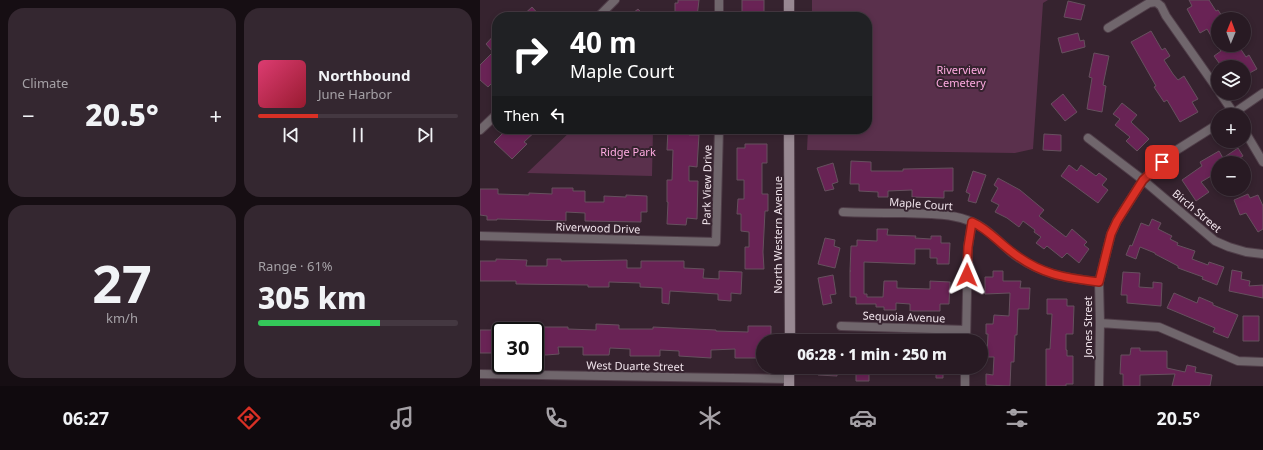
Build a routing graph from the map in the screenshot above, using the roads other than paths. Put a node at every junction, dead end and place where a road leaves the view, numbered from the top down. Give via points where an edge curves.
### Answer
1 (615, 0) edge
2 (718, 0) edge
3 (789, 0) edge
4 (603, 12) edge
5 (719, 12) edge
6 (789, 12) edge
7 (1108, 28) dead end
8 (1211, 80) edge
9 (1263, 93) edge
10 (1242, 108) edge
11 (492, 119) edge
12 (1211, 128) edge
13 (480, 130) edge
14 (719, 134) edge
15 (789, 134) edge
16 (1088, 138) dead end
17 (1251, 142) edge
18 (1263, 162) edge
19 (1143, 180) junction
20 (843, 212) dead end
21 (972, 222) junction
22 (480, 236) edge
23 (716, 242) joint
24 (1263, 254) edge
25 (1099, 282) junction
26 (1100, 323) junction
27 (841, 326) dead end
28 (966, 330) junction
29 (790, 334) edge
30 (966, 334) edge
31 (1263, 362) edge
32 (480, 374) edge
33 (965, 374) edge
34 (789, 383) edge
35 (965, 386) edge
36 (1099, 386) edge

1 - 4 street
2 - 5 street
3 - 6 main road
7 - 8 street via 1156,2
9 - 10 street
11 - 13 street
12 - 19 street, Jones Street via 1172,153
14 - 23 street, Park View Drive
15 - 29 main road, North Western Avenue
16 - 19 street, Birch Street
17 - 18 street
19 - 24 street, Birch Street via 1214,241 1229,248
19 - 25 street, Jones Street via 1111,234
20 - 21 street, Maple Court via 941,215
21 - 25 street, Maple Court via 983,227 1033,267 1072,279
21 - 28 street via 968,247
22 - 23 street, Riverwood Drive
25 - 26 street, Jones Street
26 - 31 street via 1159,327 1238,361
26 - 36 street, Jones Street
27 - 28 street, Sequoia Avenue
28 - 30 street
32 - 34 street, West Duarte Street
33 - 35 street

